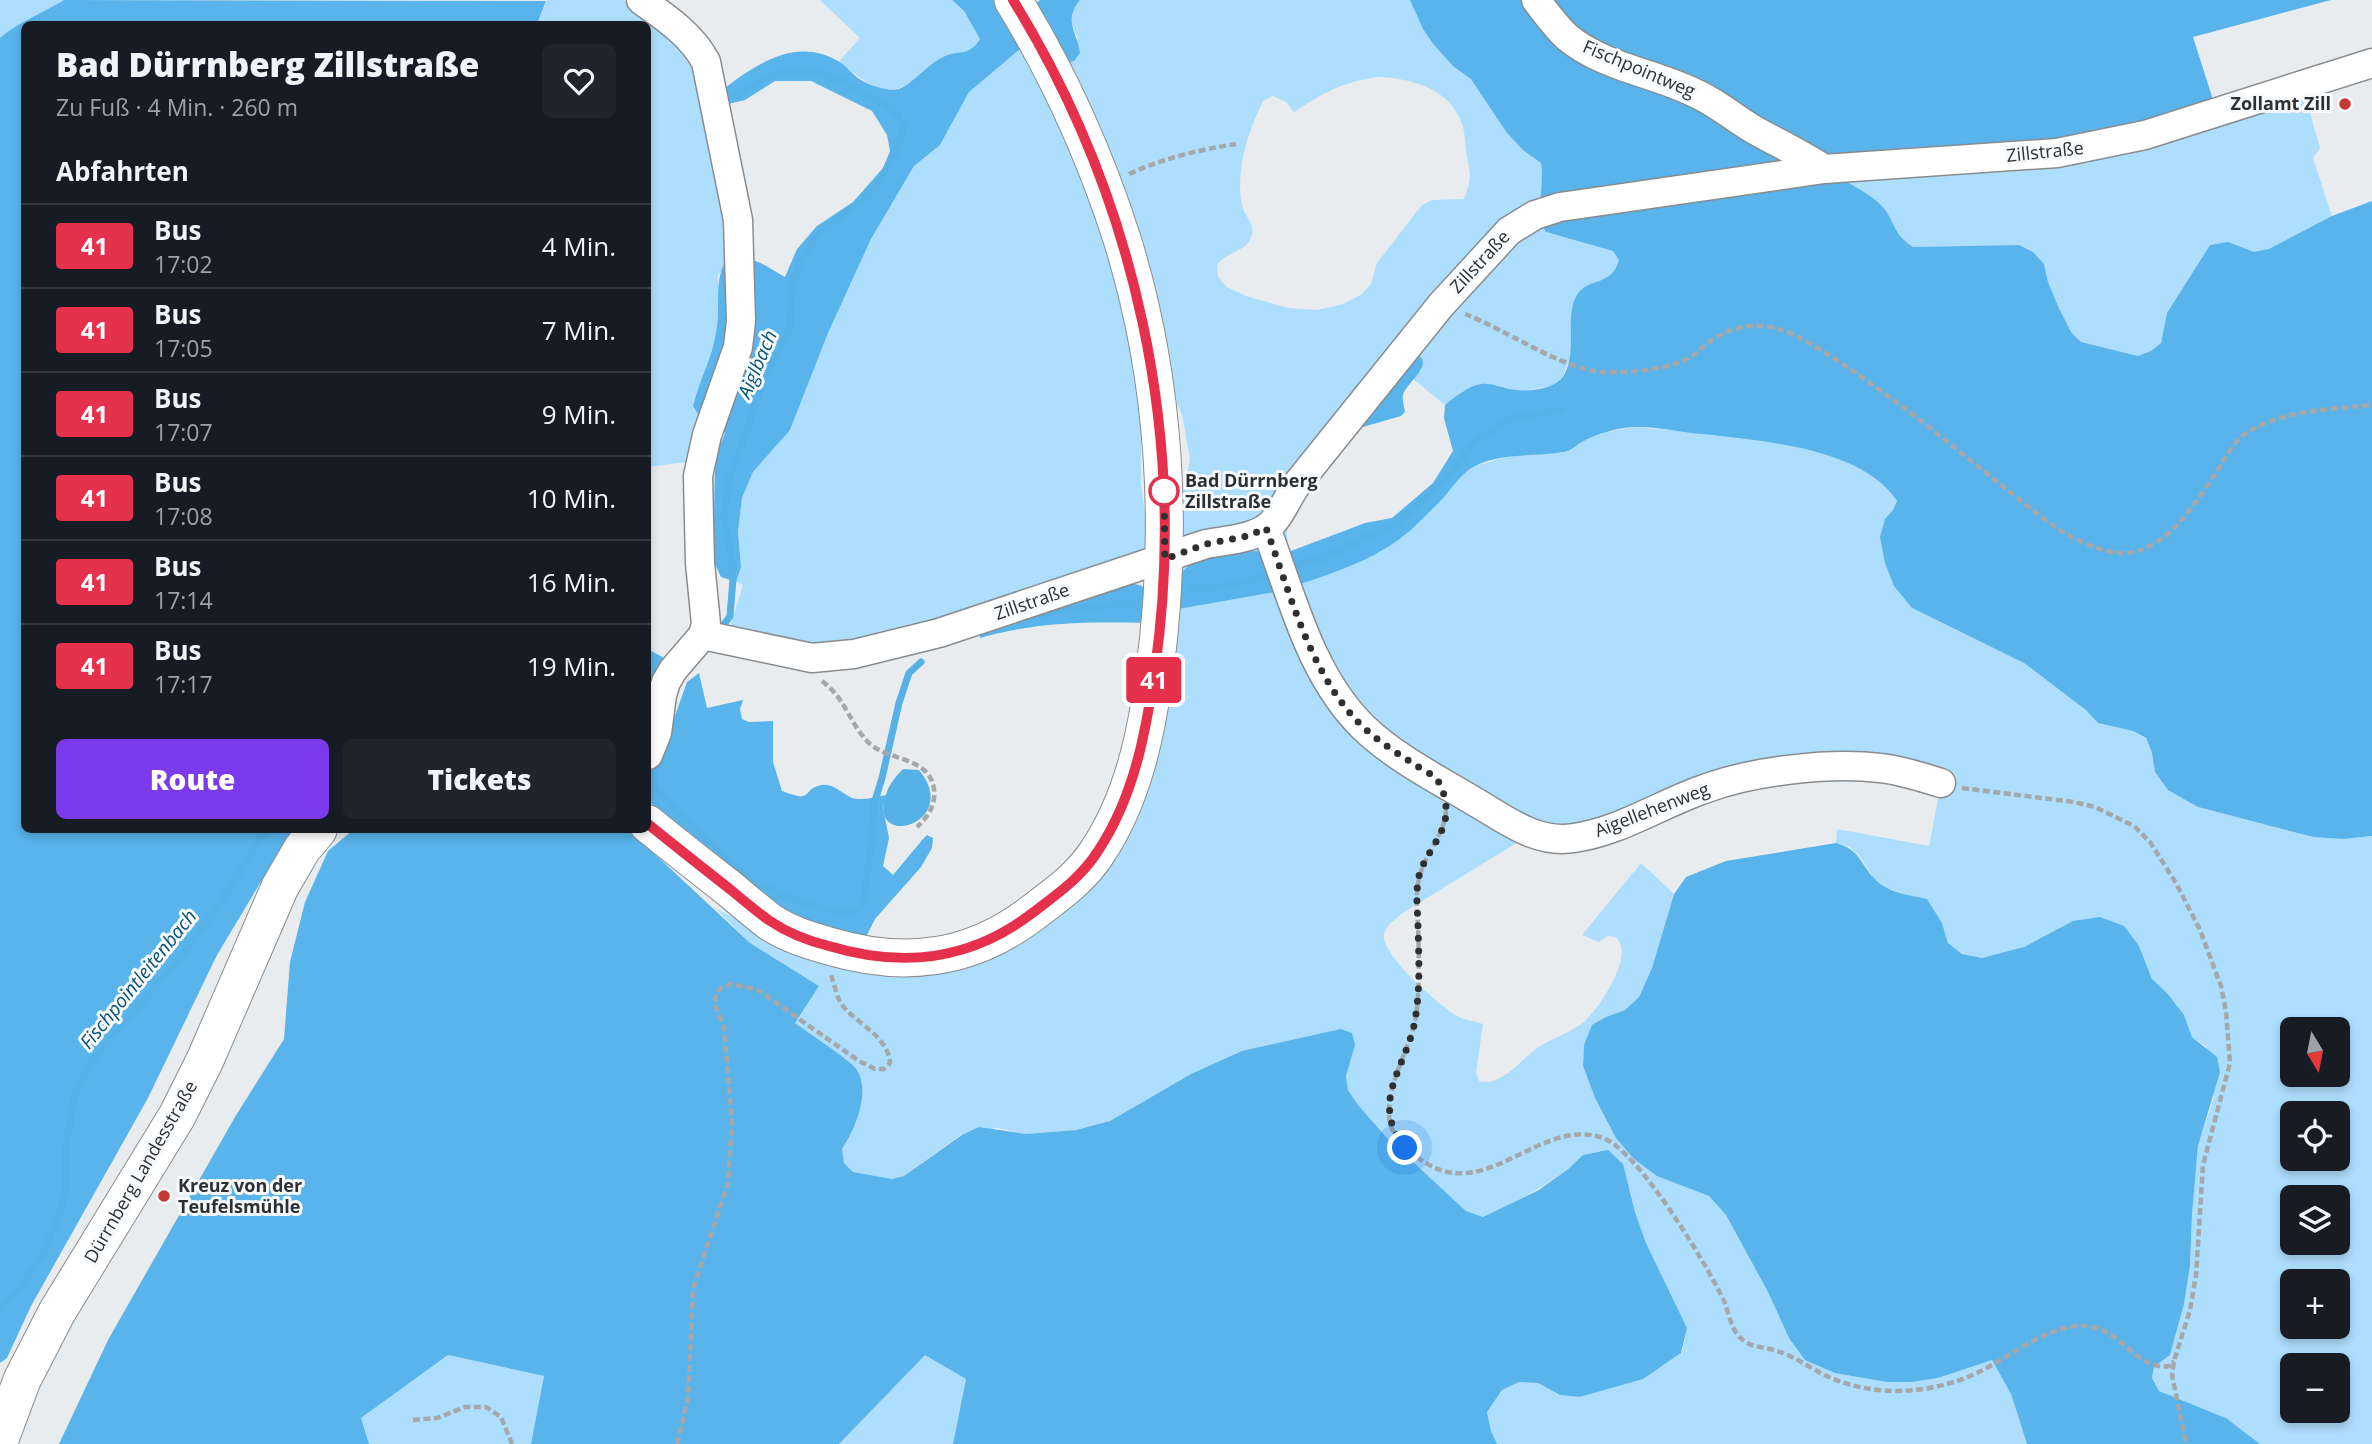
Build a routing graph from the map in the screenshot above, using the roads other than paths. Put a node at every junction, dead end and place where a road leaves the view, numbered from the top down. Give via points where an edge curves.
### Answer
1 (641, 0) edge
2 (1013, 0) edge
3 (1536, 0) edge
4 (2372, 62) edge
5 (1824, 169) junction
6 (1266, 528) junction
7 (1165, 559) junction
8 (710, 636) junction
9 (651, 748) edge
10 (1941, 783) road end
11 (651, 826) edge
12 (315, 833) edge
13 (10, 1379) edge
14 (0, 1439) edge

1 - 8 street via 695,44 706,62 739,232 742,292 737,346 698,475 700,564
2 - 7 main road via 1070,105 1122,240 1150,356 1160,430
3 - 5 street, Fischpointweg via 1568,38 1592,54 1701,96
4 - 5 street, Zillstraße via 2145,135 2092,147
5 - 6 street, Zillstraße via 1560,207 1508,231 1441,305
6 - 7 street, Zillstraße
6 - 10 street, Aigellehenweg via 1310,646 1351,714 1437,779 1541,838 1557,841 1611,829 1708,787 1776,772 1878,767
7 - 8 street, Zillstraße via 939,633 854,654 811,658
7 - 11 main road via 1151,701 1127,794 1099,851 1074,881 1010,930 970,948 892,960 803,939 771,922
8 - 9 street via 666,682
12 - 13 main road, Dürrnberg Landesstraße via 280,887 177,1116 57,1312
13 - 14 main road, Dürrnberg Landesstraße

